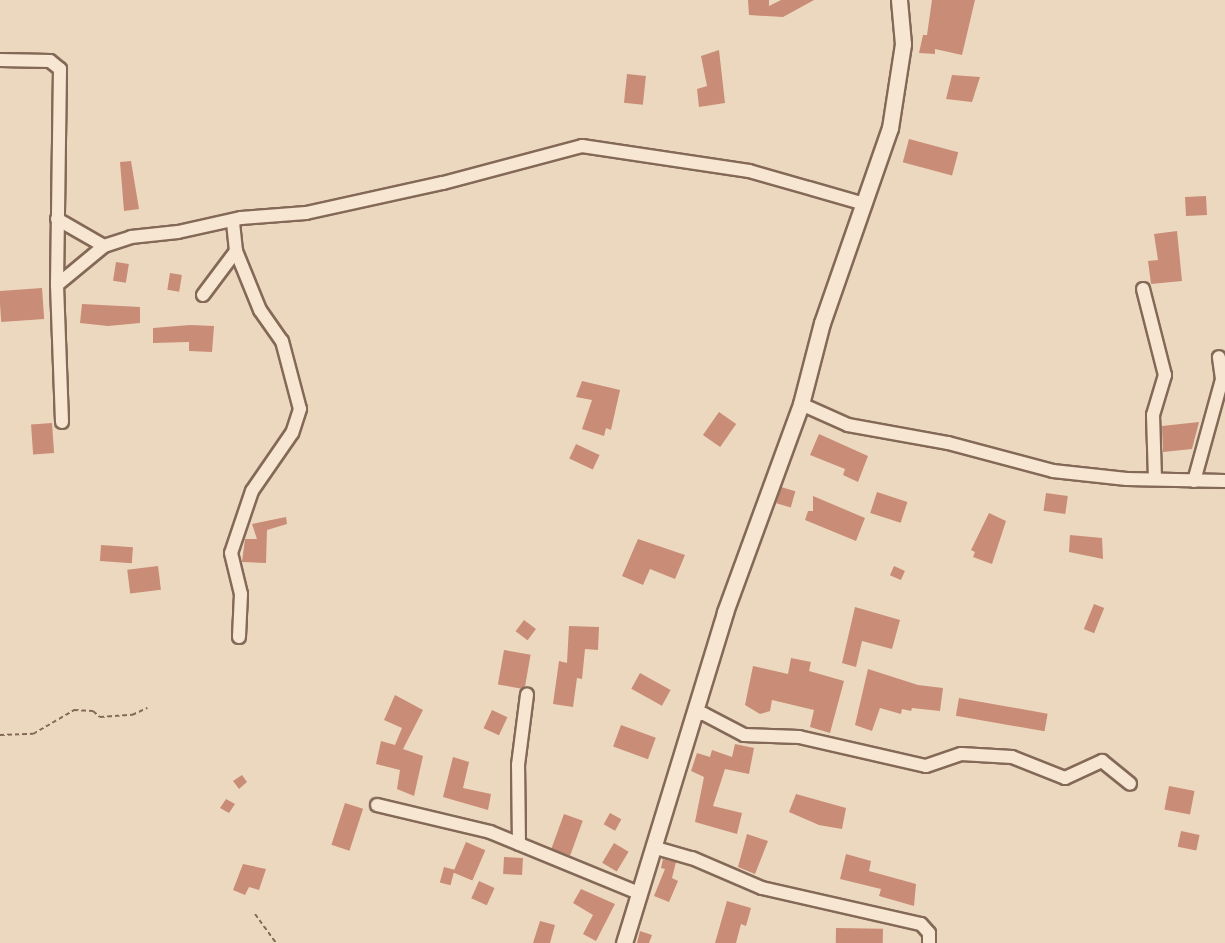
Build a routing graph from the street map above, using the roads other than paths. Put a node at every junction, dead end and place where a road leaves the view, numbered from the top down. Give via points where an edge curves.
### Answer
1 (899, 0) edge
2 (0, 60) edge
3 (865, 204) junction
4 (57, 219) junction
5 (232, 220) junction
6 (104, 246) junction
7 (236, 251) junction
8 (57, 285) junction
9 (1143, 289) dead end
10 (203, 295) dead end
11 (1219, 357) dead end
12 (801, 404) junction
13 (62, 422) dead end
14 (1155, 477) junction
15 (1194, 481) junction
16 (1225, 482) edge
17 (239, 637) dead end
18 (527, 695) dead end
19 (694, 714) junction
20 (1130, 784) dead end
21 (377, 805) dead end
22 (519, 844) junction
23 (656, 848) junction
24 (641, 894) junction
25 (624, 943) edge
26 (929, 943) edge

1 - 3 street via 903,44 897,92
2 - 4 street via 50,61 60,69
3 - 5 street via 749,171 582,146 443,183 306,213
3 - 12 street via 822,323
4 - 6 street
4 - 8 street
5 - 6 street via 131,237
5 - 7 street
6 - 8 street
7 - 10 street
7 - 17 street via 270,329 282,341 300,409 292,433 252,491 231,553 241,594
8 - 13 street
9 - 14 street via 1165,375 1153,415
11 - 15 street via 1222,379
12 - 14 street via 848,425 948,443 1053,471 1127,479
12 - 19 street via 744,557
14 - 15 street
15 - 16 street
18 - 22 street via 518,765
19 - 20 street via 704,714 744,735 799,737 926,766 961,754 1012,757 1065,778 1102,761
19 - 23 street
21 - 22 street via 480,829
22 - 24 street
23 - 24 street
23 - 26 street via 692,858 762,888 921,924 929,933
24 - 25 street

